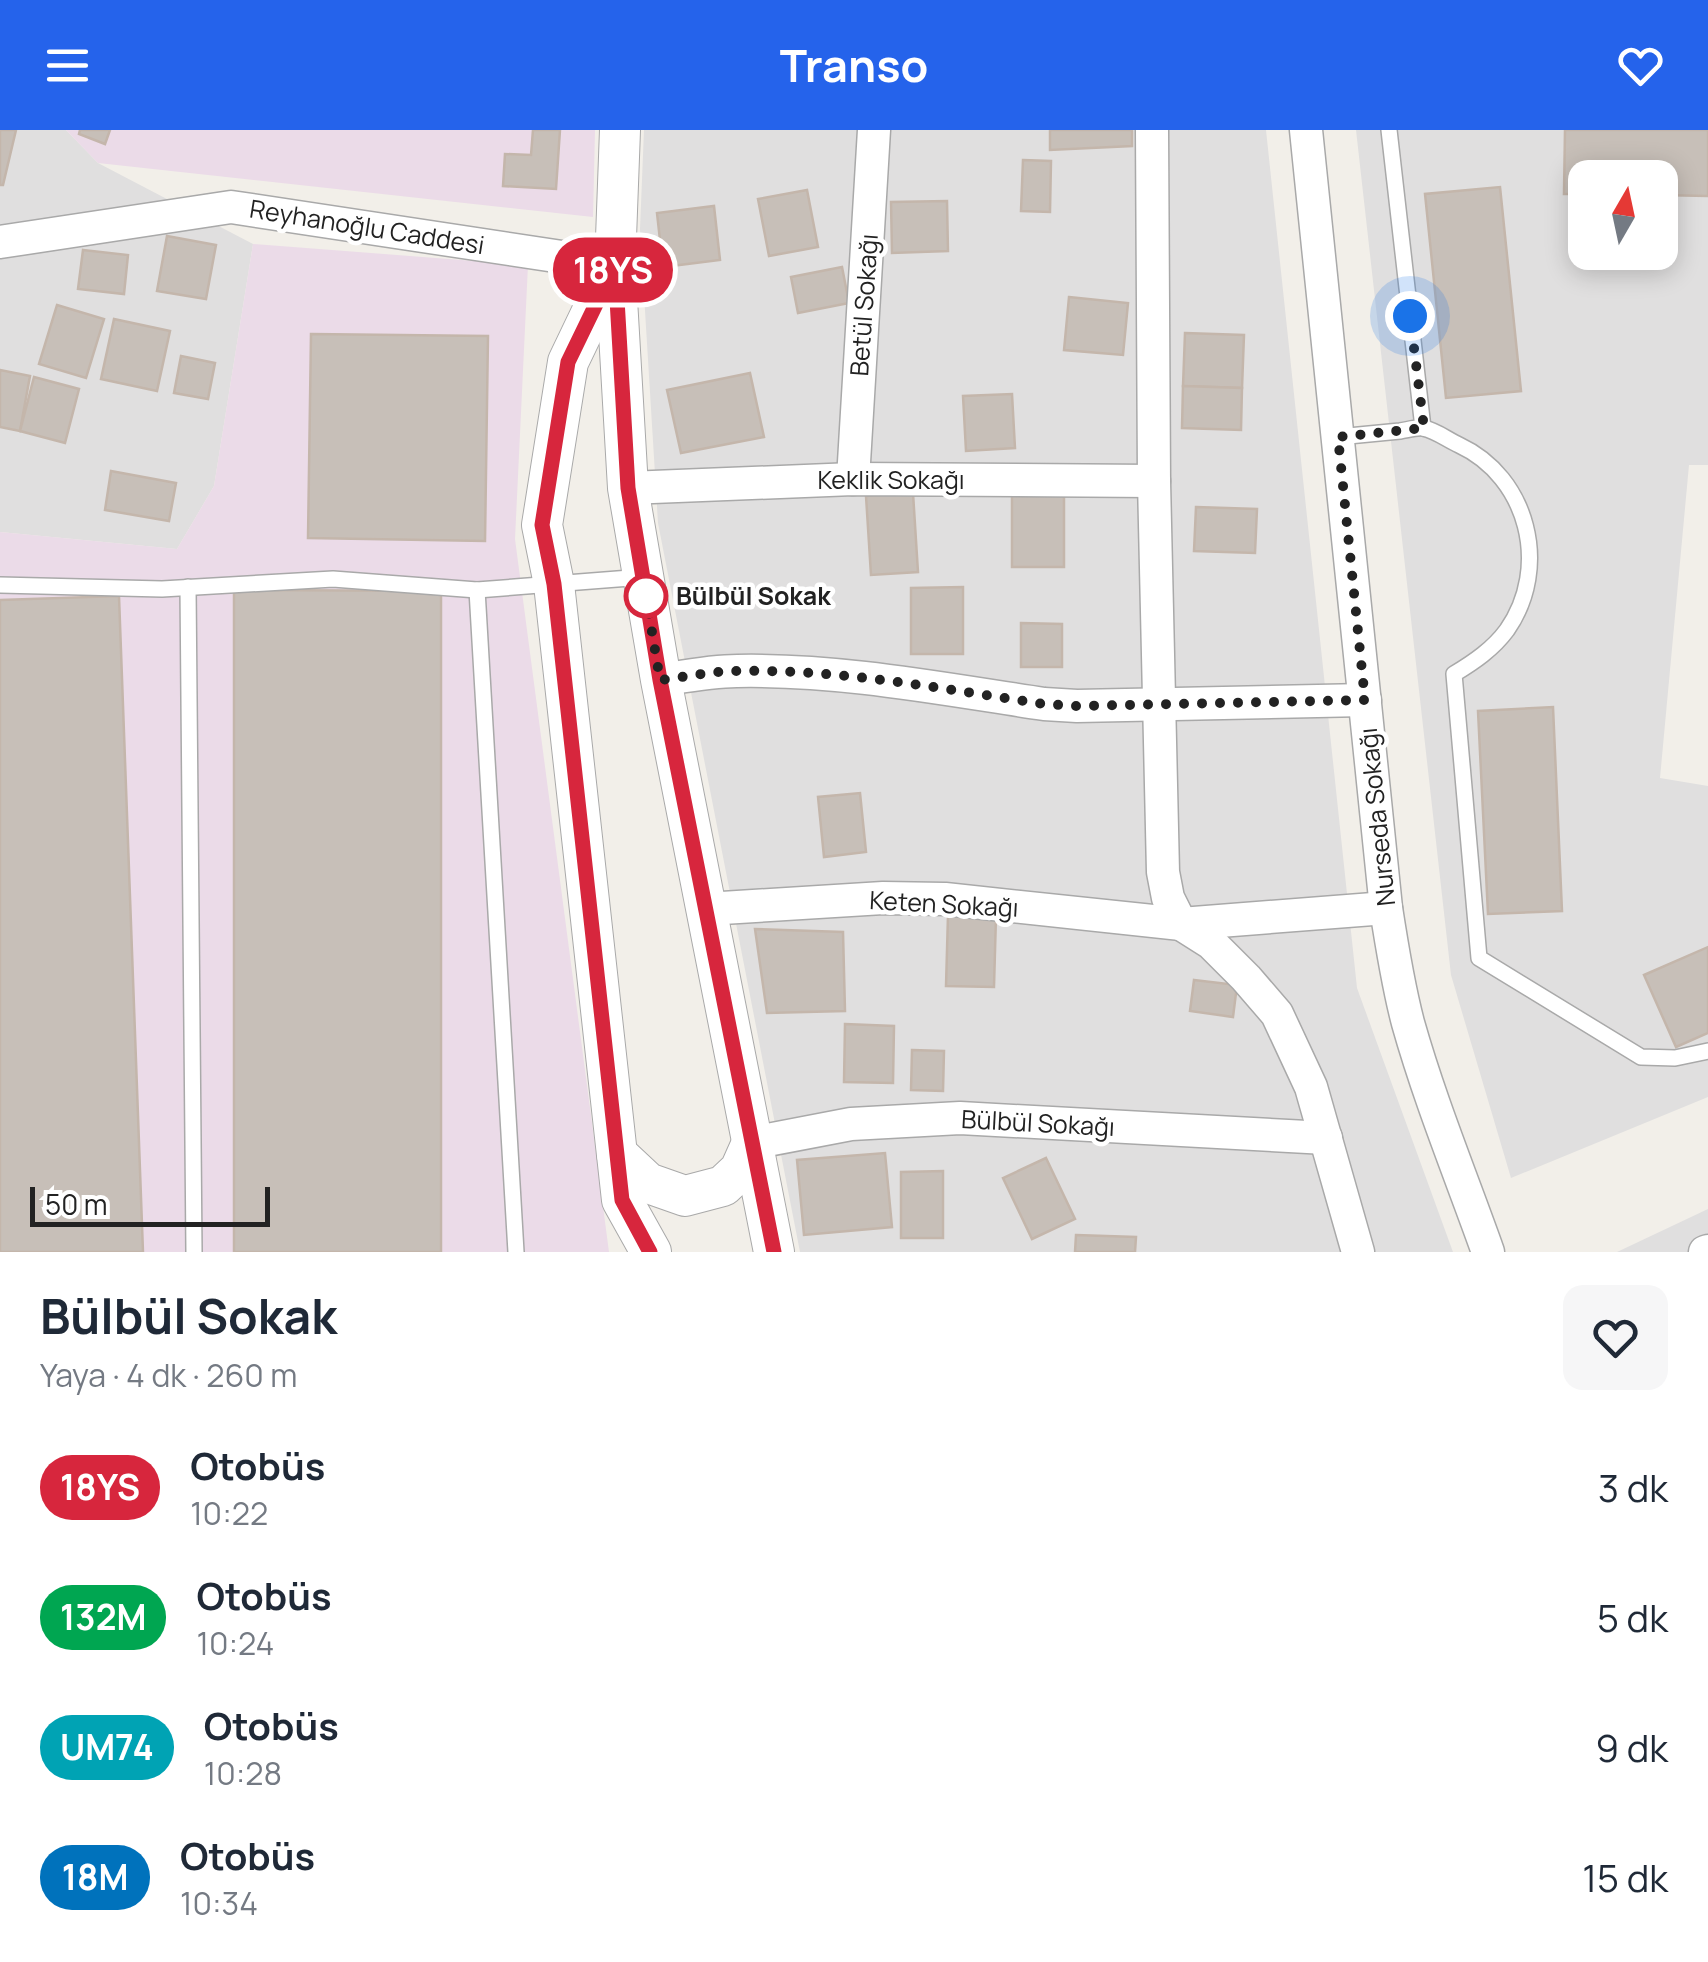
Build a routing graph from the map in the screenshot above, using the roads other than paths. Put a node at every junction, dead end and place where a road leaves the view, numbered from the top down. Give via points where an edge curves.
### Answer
1 (620, 130) edge
2 (874, 130) edge
3 (1152, 130) edge
4 (1306, 130) edge
5 (1389, 130) edge
6 (0, 242) edge
7 (615, 265) junction
8 (1424, 428) junction
9 (1338, 437) junction
10 (853, 479) junction
11 (1154, 480) junction
12 (628, 488) junction
13 (642, 578) junction
14 (554, 584) junction
15 (0, 585) edge
16 (188, 587) junction
17 (476, 590) junction
18 (660, 680) junction
19 (1365, 700) junction
20 (1158, 704) junction
21 (1386, 908) junction
22 (706, 910) junction
23 (1181, 924) junction
24 (1708, 1051) edge
25 (1326, 1138) junction
26 (752, 1143) junction
27 (617, 1154) junction
28 (194, 1252) edge
29 (516, 1252) edge
30 (650, 1252) edge
31 (774, 1252) edge
32 (1358, 1252) edge
33 (1488, 1252) edge

1 - 7 street
2 - 10 street, Betül Sokağı
3 - 11 street
4 - 9 street, Nurseda Sokağı
5 - 8 lane
6 - 7 street, Reyhanoğlu Caddesi via 232,207
7 - 12 street
7 - 14 street via 568,362 542,525
8 - 9 lane
8 - 24 lane via 1489,464 1516,500 1529,544 1519,609 1494,645 1454,674 1479,958 1640,1057
9 - 19 street, Nurseda Sokağı
10 - 11 street, Keklik Sokağı
10 - 12 street, Keklik Sokağı
11 - 20 street
12 - 13 street
13 - 14 lane
13 - 18 street
14 - 17 lane
14 - 27 street
15 - 16 lane
16 - 17 lane via 333,579
16 - 28 lane
17 - 29 lane
18 - 20 street via 784,671 1044,704
18 - 22 street
19 - 20 street
19 - 21 street, Nurseda Sokağı
20 - 23 street via 1163,872
21 - 23 street, Keten Sokağı
21 - 33 street, Nurseda Sokağı via 1408,1023
22 - 23 street, Keten Sokağı via 945,899
22 - 26 street
23 - 25 street via 1211,943 1276,1014
25 - 26 street, Bülbül Sokağı via 960,1118 851,1124
25 - 32 street
26 - 27 street via 740,1170 723,1186 685,1196 648,1183
26 - 31 street
27 - 30 street via 622,1200

